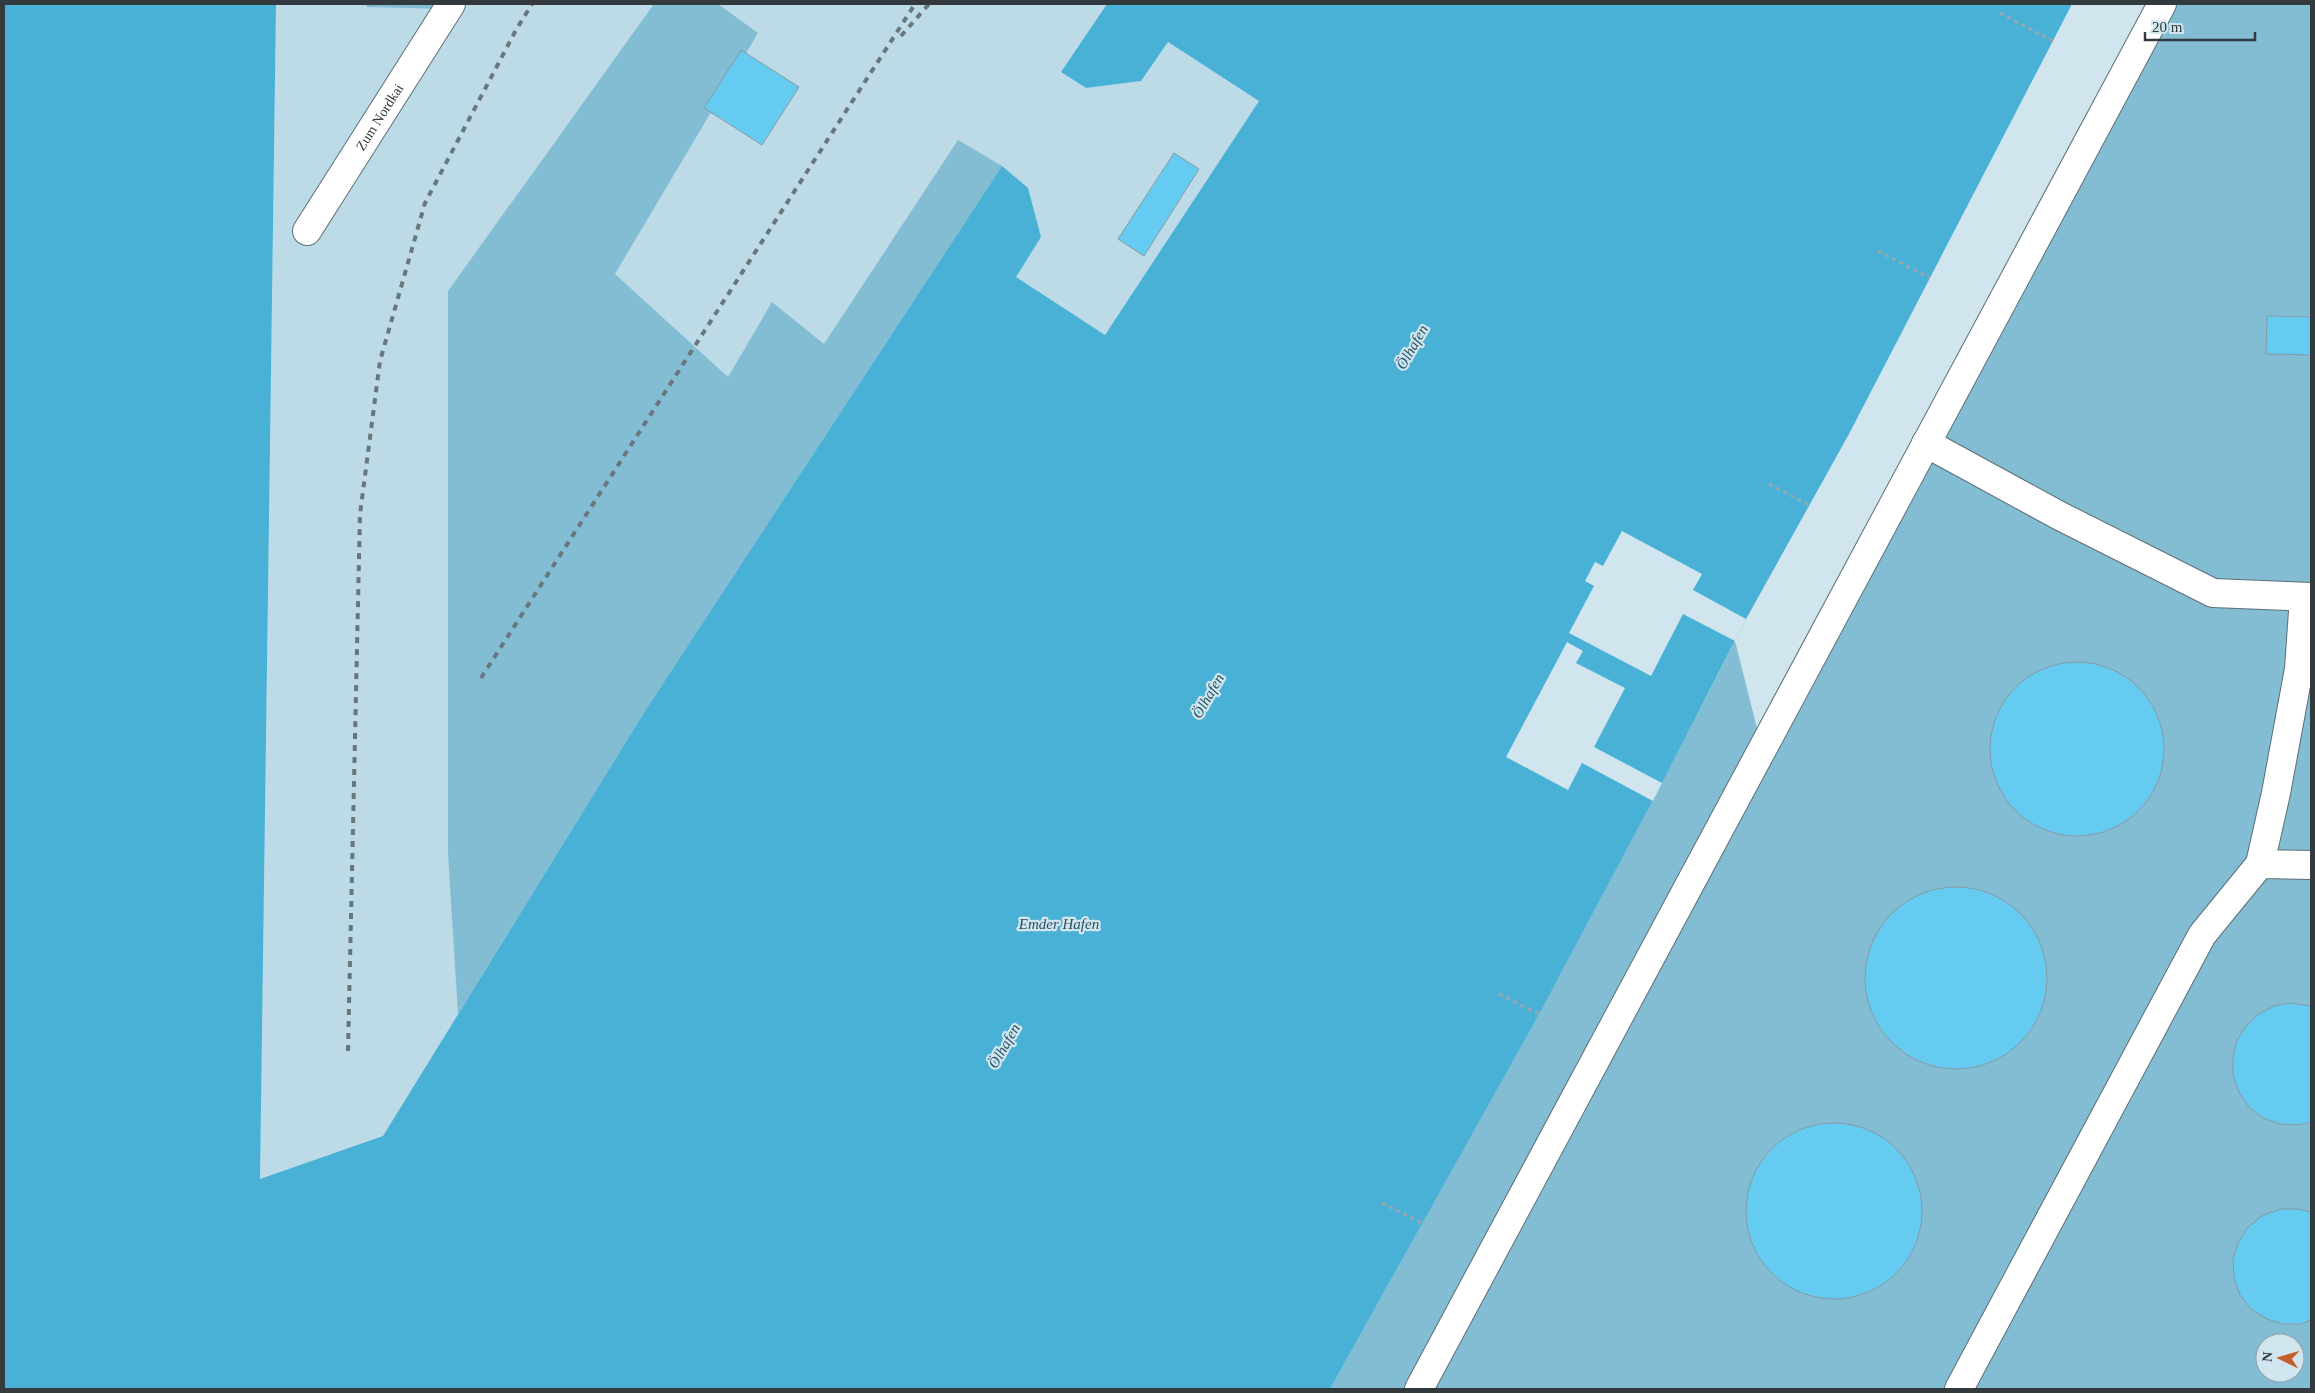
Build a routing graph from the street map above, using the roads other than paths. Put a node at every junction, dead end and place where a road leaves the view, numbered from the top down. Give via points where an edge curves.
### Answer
1 (451, 4) edge
2 (2162, 4) edge
3 (307, 231) dead end
4 (1926, 443) junction
5 (2308, 597) edge
6 (2260, 864) junction
7 (2311, 865) edge
8 (1419, 1389) edge
9 (1959, 1389) edge

1 - 3 lane, Zum Nordkai
2 - 4 lane
4 - 5 lane via 2058,515 2213,593
4 - 8 lane
5 - 6 lane via 2300,669
6 - 7 lane
6 - 9 lane via 2202,935

